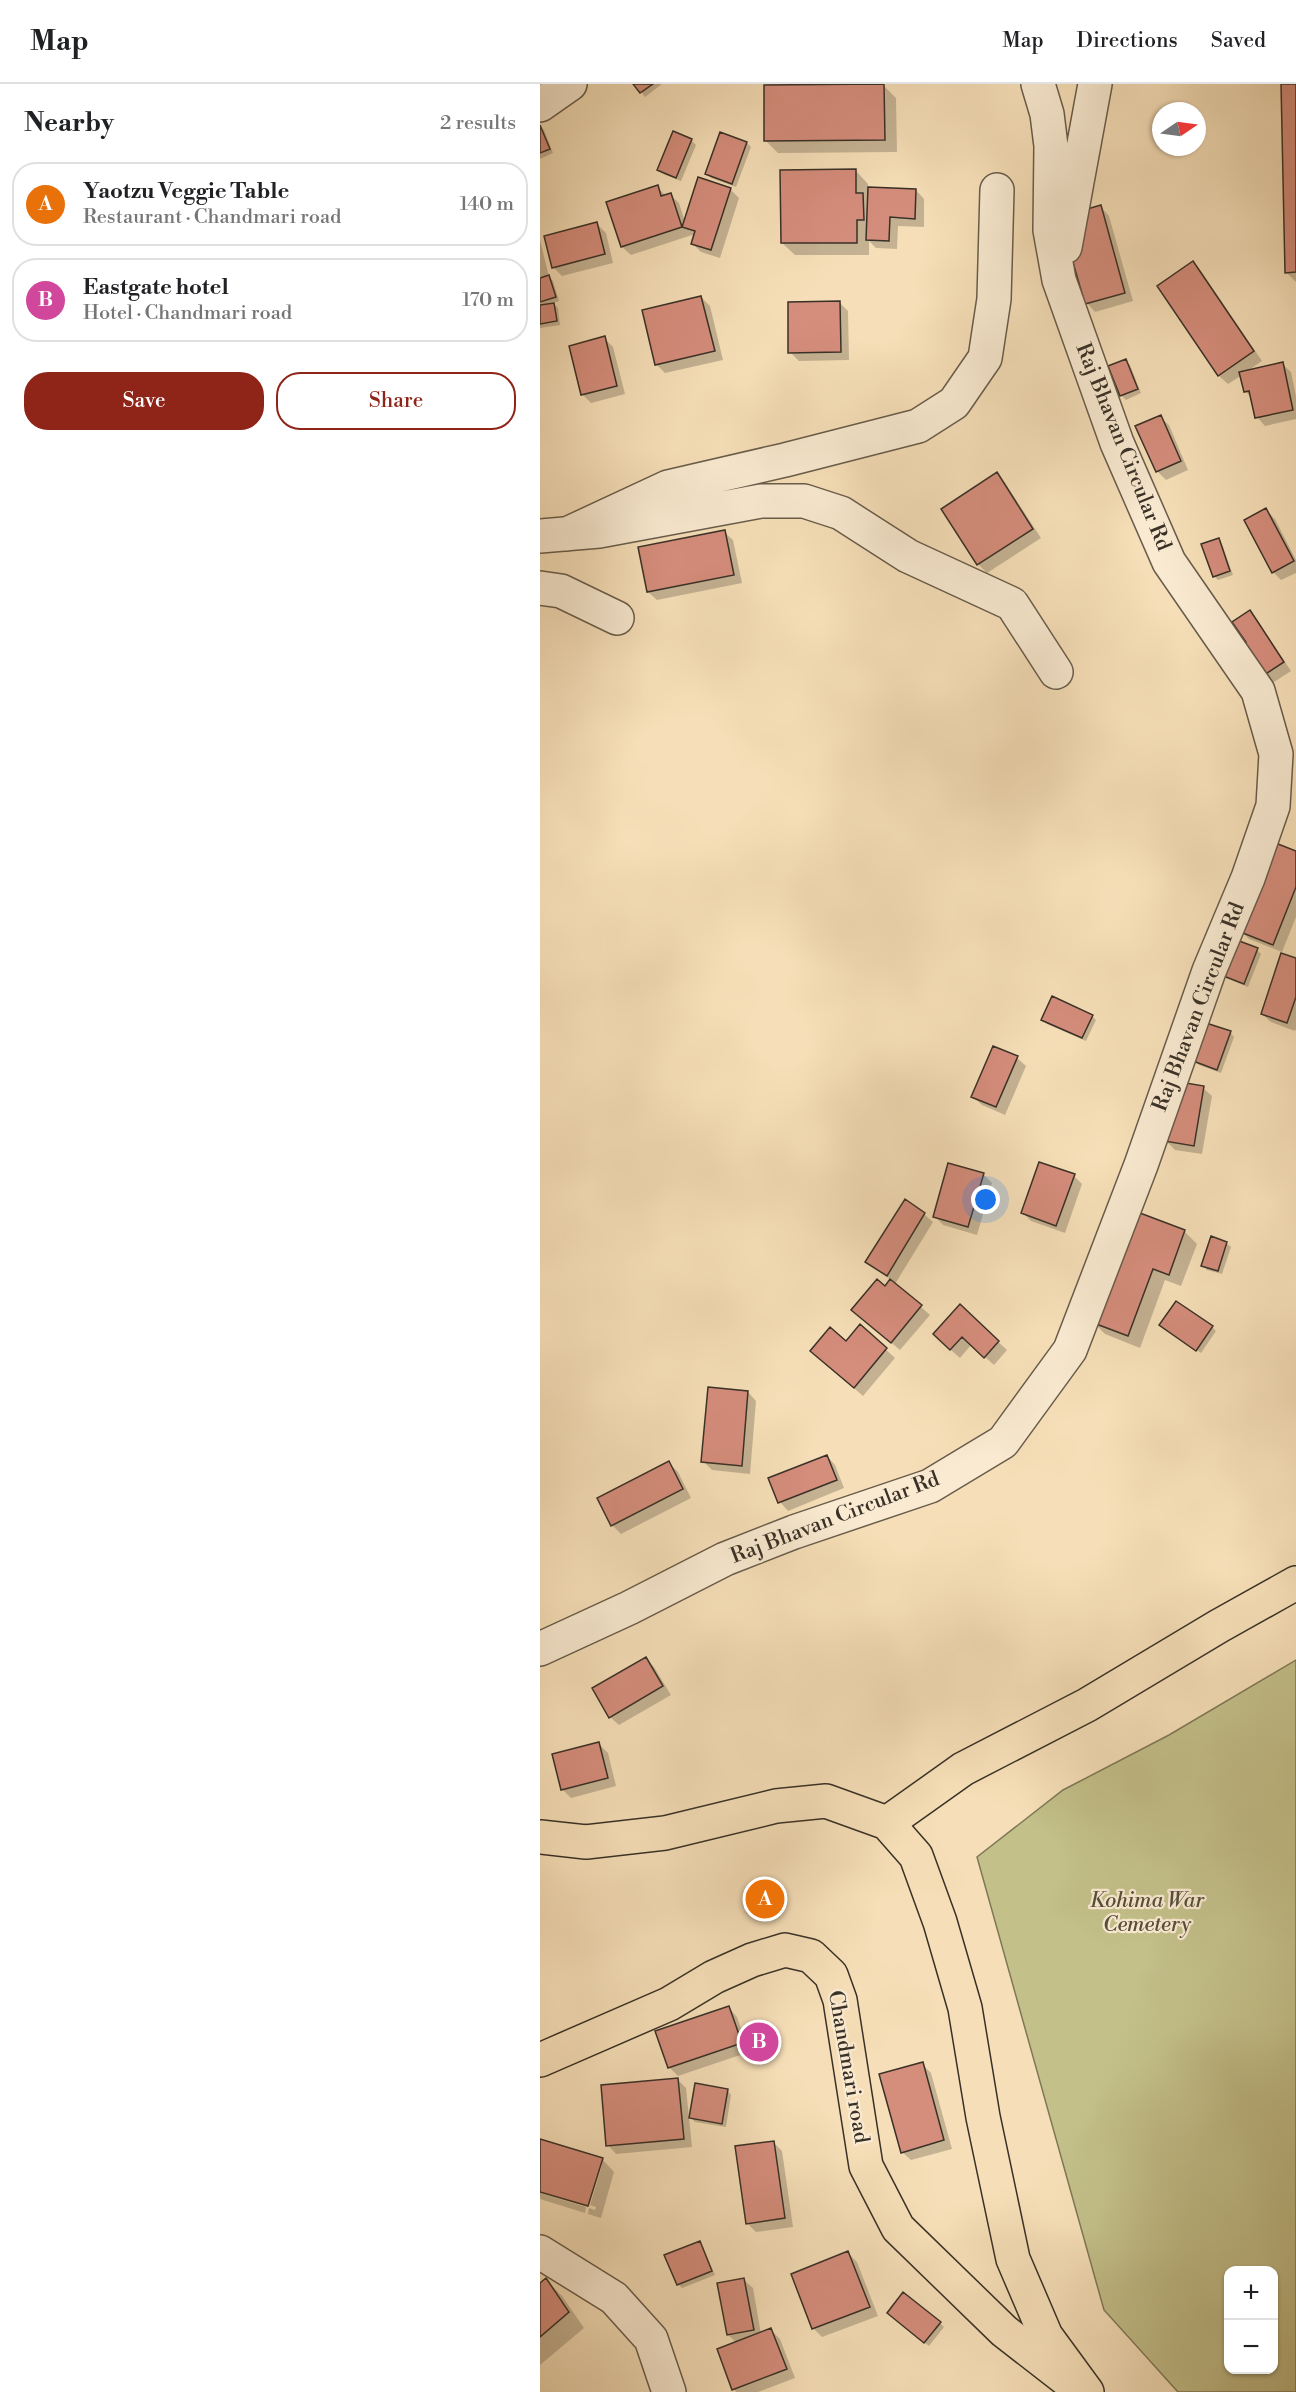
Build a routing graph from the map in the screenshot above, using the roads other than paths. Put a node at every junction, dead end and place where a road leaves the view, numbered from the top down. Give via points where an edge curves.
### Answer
1 (570, 84) edge
2 (1038, 84) edge
3 (1095, 84) edge
4 (540, 105) edge
5 (997, 190) dead end
6 (1059, 280) junction
7 (554, 535) edge
8 (540, 588) edge
9 (617, 618) dead end
10 (1056, 672) dead end
11 (1296, 1583) edge
12 (540, 1649) edge
13 (887, 1823) junction
14 (540, 1837) edge
15 (540, 2060) edge
16 (540, 2252) edge
17 (669, 2392) edge
18 (1082, 2392) edge
19 (1087, 2392) edge

1 - 4 street
2 - 6 street, Raj Bhavan Circular Rd via 1051,146 1050,230
3 - 6 street
5 - 7 street via 994,299 985,358 954,403 918,426 668,487
6 - 12 street, Raj Bhavan Circular Rd via 1117,443 1169,562 1258,691 1276,754 1273,806 1209,971 1141,1165 1070,1350 1003,1442 930,1486 724,1559
7 - 10 street via 599,531 761,501 804,501 841,513 908,556 1012,604
8 - 9 street via 561,591
11 - 13 main road via 1087,1705 963,1769
13 - 14 main road via 826,1801 776,1806 665,1833 586,1842
13 - 19 main road via 916,1856 965,2008 1013,2259 1046,2336
15 - 18 main road, Chandmari road via 669,2004 752,1960 785,1950 811,1956 831,1975 840,2000 866,2166 898,2228 1005,2331
16 - 17 street via 614,2298 651,2339

